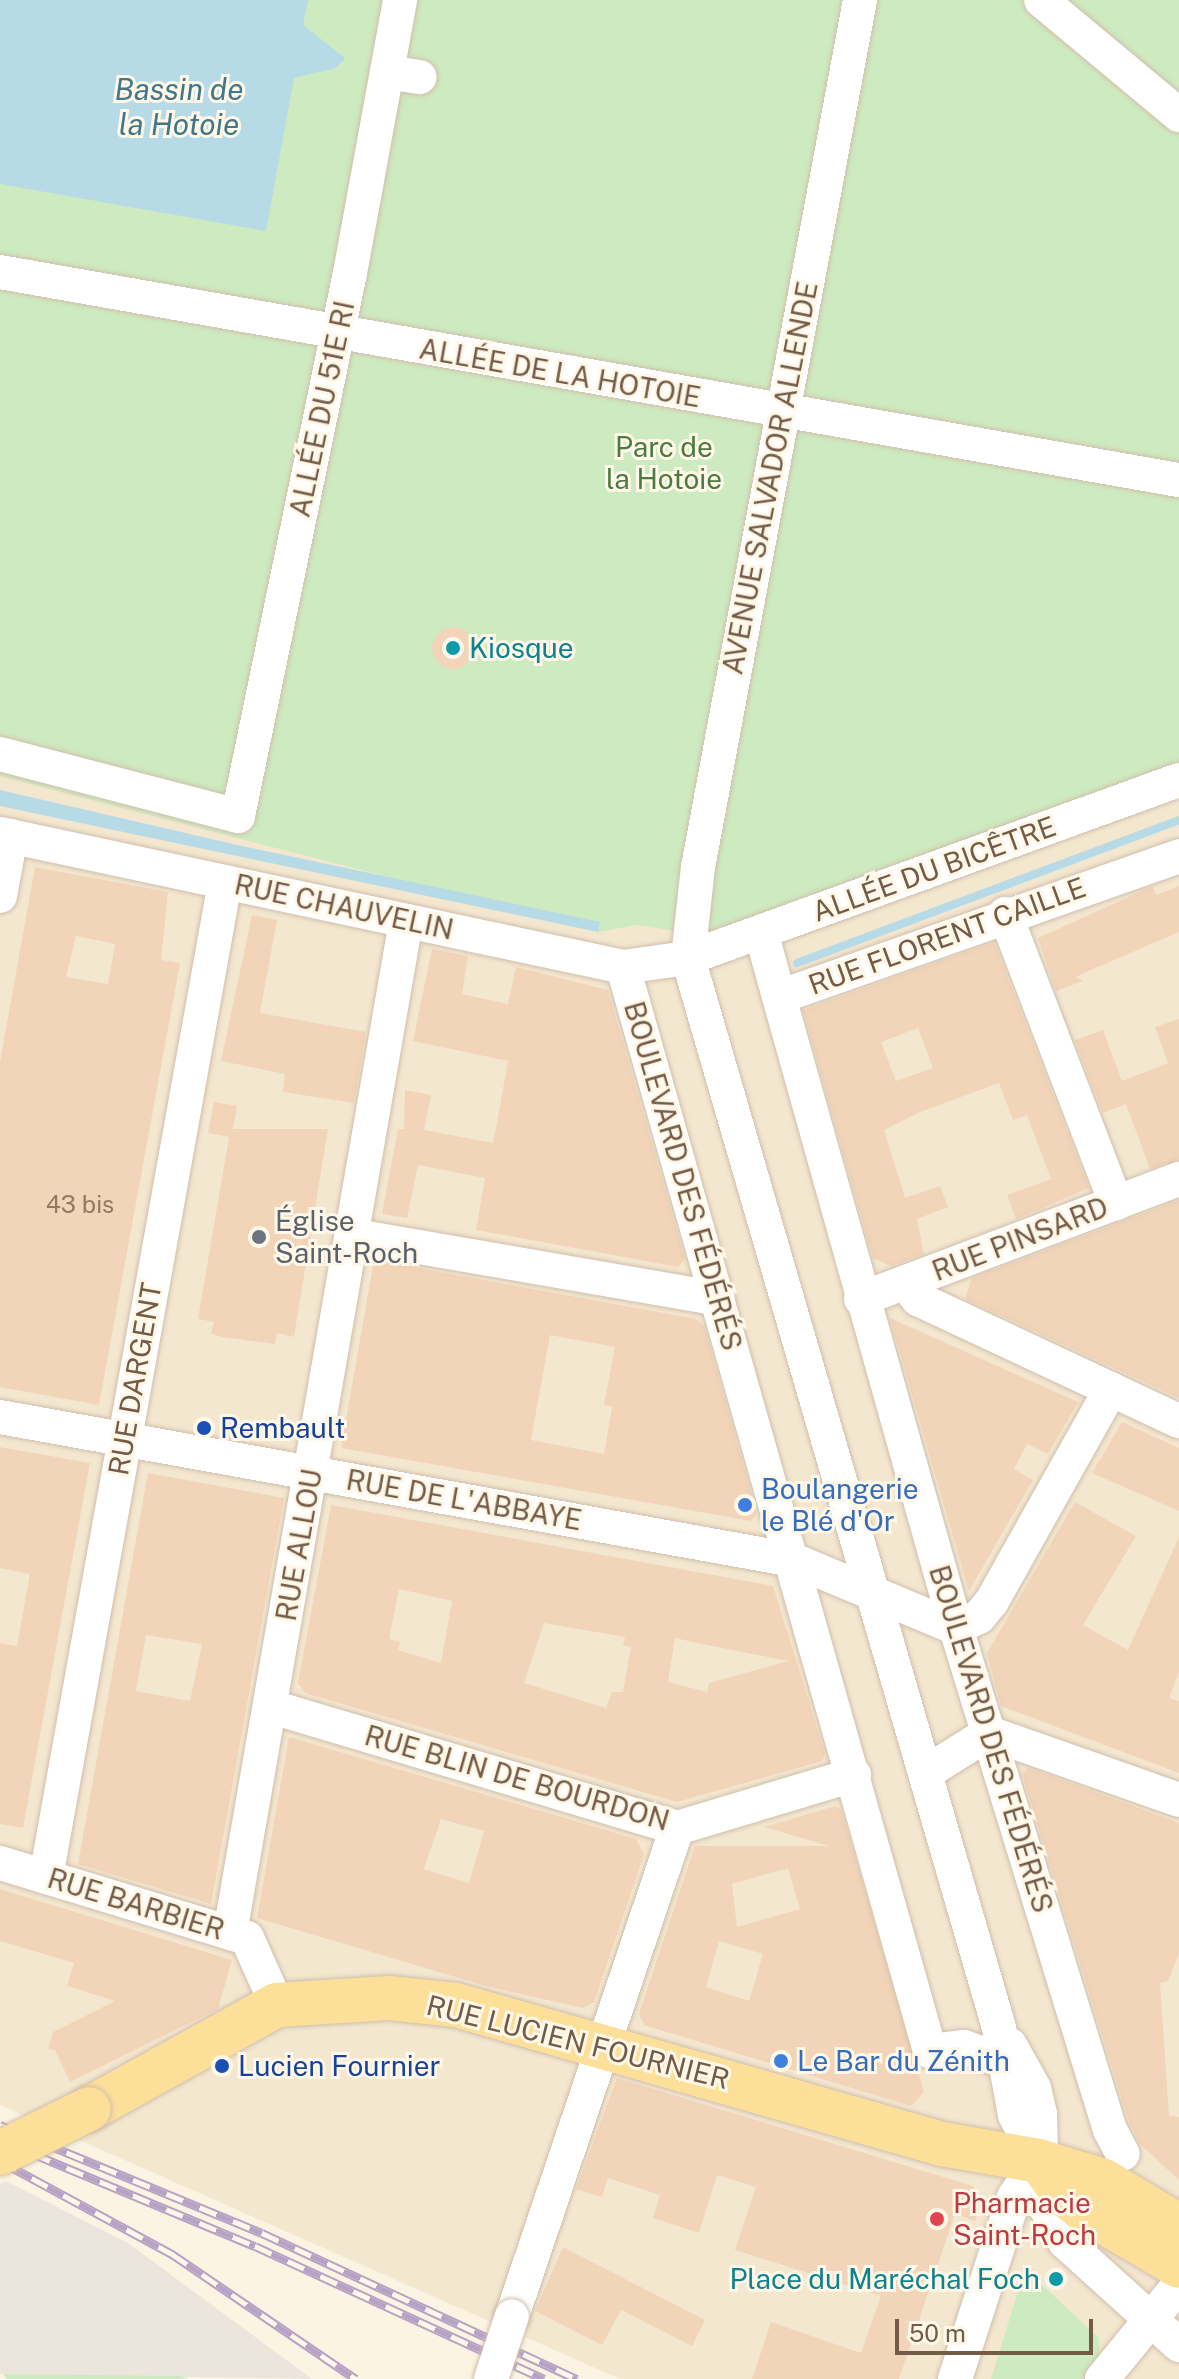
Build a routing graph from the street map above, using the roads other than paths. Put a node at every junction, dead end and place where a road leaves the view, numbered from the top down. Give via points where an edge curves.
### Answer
1 (400, 0) edge
2 (860, 0) edge
3 (1041, 0) edge
4 (1179, 115) edge
5 (0, 272) edge
6 (338, 334) junction
7 (782, 411) junction
8 (1179, 480) edge
9 (0, 754) edge
10 (1179, 780) edge
11 (5, 835) edge
12 (1179, 856) edge
13 (225, 882) junction
14 (0, 896) edge
15 (1005, 914) junction
16 (406, 921) junction
17 (761, 932) junction
18 (688, 958) junction
19 (623, 967) junction
20 (779, 997) junction
21 (1179, 1179) edge
22 (1116, 1203) junction
23 (355, 1236) junction
24 (905, 1283) junction
25 (718, 1299) junction
26 (861, 1299) junction
27 (1111, 1389) junction
28 (0, 1417) edge
29 (1179, 1421) edge
30 (124, 1439) junction
31 (311, 1473) junction
32 (793, 1560) junction
33 (875, 1593) junction
34 (956, 1628) junction
35 (272, 1707) junction
36 (989, 1733) junction
37 (927, 1772) junction
38 (854, 1775) junction
39 (1179, 1800) edge
40 (677, 1828) junction
41 (0, 1863) edge
42 (46, 1877) junction
43 (230, 1933) junction
44 (277, 2005) junction
45 (605, 2043) junction
46 (1001, 2044) junction
47 (0, 2153) edge
48 (1123, 2154) dead end
49 (1039, 2161) junction
50 (1179, 2226) edge
51 (1179, 2266) edge
52 (1179, 2285) edge
53 (1152, 2320) junction
54 (1179, 2345) edge
55 (491, 2379) edge
56 (955, 2379) edge
57 (1102, 2379) edge

1 - 6 street, ALLÉE DU 51E RI via 403,75
2 - 7 street, AVENUE SALVADOR ALLENDE
3 - 4 street
5 - 6 street, ALLÉE DE LA HOTOIE
6 - 7 street, ALLÉE DE LA HOTOIE
6 - 9 street, ALLÉE DU 51E RI via 238,816
7 - 8 street, ALLÉE DE LA HOTOIE
7 - 18 street, AVENUE SALVADOR ALLENDE via 696,880
10 - 17 street, ALLÉE DU BICÊTRE
11 - 13 street, RUE CHAUVELIN
11 - 14 street
12 - 15 street, RUE FLORENT CAILLE
13 - 16 street, RUE CHAUVELIN
13 - 30 street, RUE DARGENT
15 - 20 street, RUE FLORENT CAILLE
15 - 22 street
16 - 19 street, RUE CHAUVELIN
16 - 23 street, RUE ALLOU
17 - 18 street, ALLÉE DU BICÊTRE
17 - 20 street, RUE FLORENT CAILLE
18 - 19 street, RUE CHAUVELIN
18 - 33 street
19 - 25 street, BOULEVARD DES FÉDÉRÉS
20 - 26 street, BOULEVARD DES FÉDÉRÉS
21 - 22 street, RUE PINSARD
22 - 24 street, RUE PINSARD
23 - 25 street
23 - 31 street, RUE ALLOU
24 - 26 street, RUE PINSARD
24 - 27 street via 918,1299
25 - 32 street, BOULEVARD DES FÉDÉRÉS
26 - 34 street, BOULEVARD DES FÉDÉRÉS
27 - 29 street
27 - 34 street via 992,1601 979,1617
28 - 30 street, RUE DE L'ABBAYE
30 - 31 street, RUE DE L'ABBAYE
30 - 42 street, RUE DARGENT
31 - 32 street, RUE DE L'ABBAYE
31 - 35 street, RUE ALLOU
32 - 33 street, RUE DE L'ABBAYE
32 - 38 street, BOULEVARD DES FÉDÉRÉS
33 - 34 street, RUE DE L'ABBAYE
33 - 37 street
34 - 36 street, BOULEVARD DES FÉDÉRÉS
35 - 40 street, RUE BLIN DE BOURDON
35 - 43 street, RUE ALLOU
36 - 37 street
36 - 39 street
36 - 48 street, BOULEVARD DES FÉDÉRÉS via 1110,2130
37 - 46 street
38 - 40 street, RUE BLIN DE BOURDON
38 - 46 street, BOULEVARD DES FÉDÉRÉS via 930,2051
40 - 45 street
41 - 42 street, RUE BARBIER
42 - 43 street, RUE BARBIER
43 - 44 street, RUE BARBIER via 247,1938
44 - 45 main road, RUE LUCIEN FOURNIER via 389,1998 456,2005
44 - 47 main road, RUE LUCIEN FOURNIER, bridge
45 - 49 main road, RUE LUCIEN FOURNIER via 942,2144
45 - 55 street, bridge
46 - 49 street via 1034,2088
49 - 50 main road, RUE LUCIEN FOURNIER via 1104,2181
49 - 51 main road via 1084,2210
49 - 53 street via 1042,2201 1065,2242
49 - 56 street via 1011,2208
52 - 53 street
53 - 54 street
53 - 57 street

